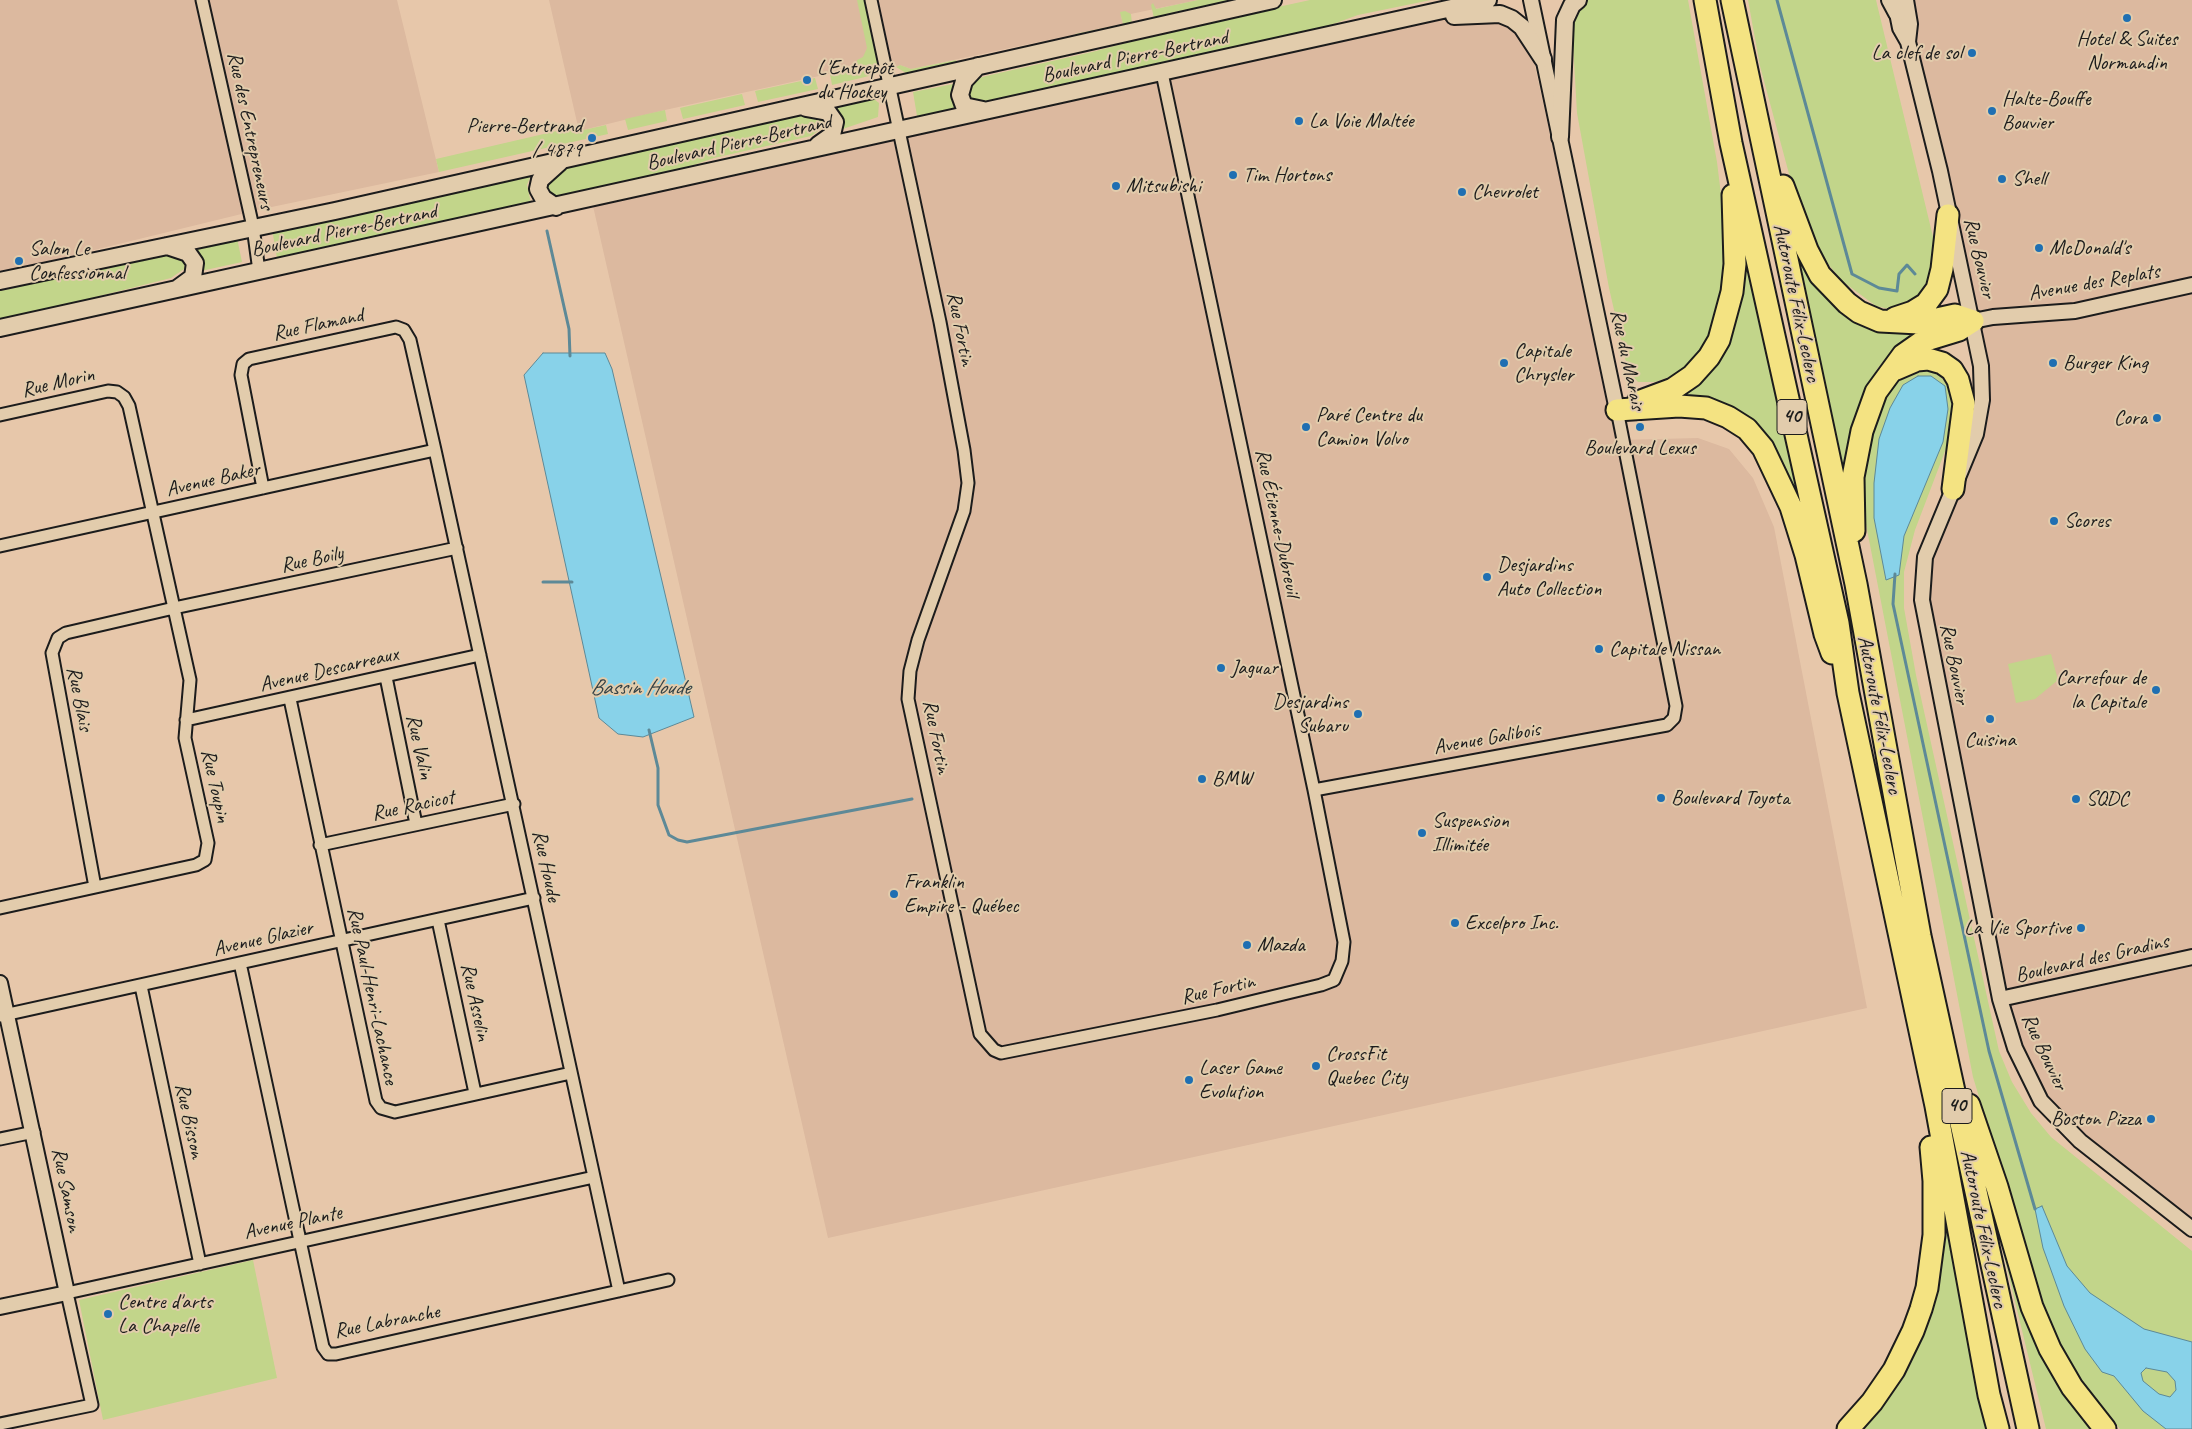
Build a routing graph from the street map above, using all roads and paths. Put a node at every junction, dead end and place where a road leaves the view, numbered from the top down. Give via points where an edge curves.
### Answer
1 (202, 0) edge
2 (871, 0) edge
3 (1273, 0) edge
4 (1488, 0) edge
5 (1531, 0) edge
6 (1578, 0) edge
7 (1705, 0) edge
8 (1732, 0) edge
9 (1897, 3) edge
10 (1452, 4) edge
11 (1384, 22) junction
12 (1543, 59) junction
13 (978, 66) junction
14 (1162, 73) junction
15 (890, 85) junction
16 (1753, 96) junction
17 (802, 107) junction
18 (986, 111) junction
19 (899, 130) junction
20 (1560, 137) junction
21 (1731, 143) junction
22 (812, 148) junction
23 (562, 160) junction
24 (556, 206) junction
25 (1948, 215) junction
26 (253, 227) junction
27 (164, 245) junction
28 (259, 271) junction
29 (0, 281) edge
30 (2192, 285) edge
31 (174, 290) junction
32 (1880, 321) junction
33 (1973, 321) junction
34 (0, 328) edge
35 (1889, 372) junction
36 (1617, 410) junction
37 (0, 415) edge
38 (435, 450) junction
39 (263, 488) junction
40 (1952, 489) junction
41 (153, 512) junction
42 (0, 546) edge
43 (457, 548) junction
44 (1856, 584) junction
45 (174, 608) junction
46 (480, 655) junction
47 (386, 677) junction
48 (1848, 693) junction
49 (290, 699) junction
50 (186, 720) junction
51 (1667, 725) joint
52 (1314, 790) junction
53 (514, 804) junction
54 (416, 824) junction
55 (1904, 843) junction
56 (320, 845) junction
57 (95, 887) junction
58 (534, 898) junction
59 (0, 908) edge
60 (438, 920) junction
61 (341, 940) junction
62 (2192, 957) edge
63 (240, 963) junction
64 (1334, 980) joint
65 (0, 983) edge
66 (141, 986) junction
67 (2000, 999) junction
68 (4, 1015) edge
69 (571, 1073) junction
70 (475, 1093) junction
71 (1936, 1106) junction
72 (34, 1132) junction
73 (0, 1139) edge
74 (594, 1177) junction
75 (2192, 1229) edge
76 (301, 1242) junction
77 (200, 1264) junction
78 (668, 1280) dead end
79 (619, 1291) junction
80 (67, 1293) junction
81 (0, 1307) edge
82 (0, 1424) edge
83 (1848, 1429) edge
84 (1998, 1429) edge
85 (2028, 1429) edge
86 (2105, 1429) edge

1 - 26 street, Rue des Entrepreneurs
2 - 15 street, Rue Fortin
3 - 13 main road, Boulevard Pierre-Bertrand
4 - 10 main road, Boulevard Pierre-Bertrand
5 - 12 street, Rue du Marais
6 - 20 main road via 1565,20
7 - 21 highway, Autoroute Félix-Leclerc / 40
8 - 16 highway, Autoroute Félix-Leclerc / 40
9 - 25 street, Rue Bouvier via 1900,28 1908,42
10 - 11 main road, Boulevard Pierre-Bertrand
11 - 12 main road via 1500,14 1522,27
11 - 14 main road, Boulevard Pierre-Bertrand
12 - 20 street, Rue du Marais
13 - 15 main road, Boulevard Pierre-Bertrand
13 - 18 main road via 964,81 960,96 964,106
14 - 18 main road, Boulevard Pierre-Bertrand
14 - 52 street, Rue Étienne-Dubreuil
15 - 17 main road, Boulevard Pierre-Bertrand
15 - 19 street, Rue Fortin
16 - 32 highway via 1803,242 1820,275 1847,303
16 - 44 highway, Autoroute Félix-Leclerc / 40
17 - 22 main road via 828,112 835,122 832,135
17 - 23 main road, Boulevard Pierre-Bertrand
18 - 19 main road, Boulevard Pierre-Bertrand
19 - 22 main road, Boulevard Pierre-Bertrand
19 - 64 street, Rue Fortin via 940,322 968,483 964,511 918,640 910,671 908,699 980,1034 1001,1054 1217,1010
20 - 36 street, Rue du Marais
21 - 36 highway via 1735,264 1732,292 1719,340 1710,357 1673,389
21 - 48 highway, Autoroute Félix-Leclerc / 40 via 1838,623
22 - 24 main road, Boulevard Pierre-Bertrand
23 - 24 main road via 547,172 538,185 542,198
23 - 26 main road, Boulevard Pierre-Bertrand
24 - 28 main road, Boulevard Pierre-Bertrand
25 - 32 highway via 1942,269 1933,296 1913,312
25 - 33 street, Rue Bouvier
26 - 27 main road, Boulevard Pierre-Bertrand
26 - 28 street, Rue des Entrepreneurs
27 - 29 main road, Boulevard Pierre-Bertrand
27 - 31 main road via 188,252 195,263 191,280
28 - 31 main road, Boulevard Pierre-Bertrand
30 - 33 street, Avenue des Replats via 2075,311
31 - 34 main road, Boulevard Pierre-Bertrand
32 - 33 highway via 1919,323 1955,315
33 - 35 highway via 1959,330 1923,341 1903,355
33 - 40 street, Rue Bouvier via 1981,366 1982,400 1976,434
35 - 40 highway via 1917,360 1928,359 1942,363 1958,380 1964,402
35 - 44 highway via 1876,392 1862,431 1853,476
36 - 48 highway via 1679,406 1706,408 1747,429 1763,448 1791,507 1825,634
36 - 51 street, Rue du Marais via 1676,706 1674,718
37 - 41 street, Rue Morin via 108,391 117,392 129,406
38 - 39 street, Avenue Baker
38 - 39 street, Rue Flamand via 410,340 404,330 396,327 249,359 243,364 241,375
38 - 43 street, Rue Houde
39 - 41 street, Avenue Baker
40 - 67 street, Rue Bouvier via 1925,557 1922,600
41 - 42 street, Avenue Baker
41 - 45 street, Rue Toupin
43 - 45 street, Rue Boily
43 - 46 street, Rue Houde
44 - 55 highway, Autoroute Félix-Leclerc / 40
45 - 50 street, Rue Toupin via 190,680
45 - 57 street, Rue Blais via 66,634 54,645 52,653
46 - 47 street, Avenue Descarreaux
46 - 53 street, Rue Houde
47 - 49 street, Avenue Descarreaux
47 - 54 street, Rue Valin
48 - 71 highway, Autoroute Félix-Leclerc / 40
49 - 50 street, Avenue Descarreaux
49 - 56 street, Rue Paul-Henri-Lachance
50 - 57 street, Rue Toupin via 185,738 208,843 204,860 196,865
51 - 52 street, Avenue Galibois
52 - 64 street, Rue Étienne-Dubreuil via 1344,942 1342,961
53 - 54 street, Rue Racicot
53 - 58 street, Rue Houde
54 - 56 street, Rue Racicot
55 - 85 highway, Autoroute Félix-Leclerc / 40 via 1920,936
55 - 86 highway via 1971,1114 1997,1187 2032,1307 2050,1349 2072,1387
56 - 61 street, Rue Paul-Henri-Lachance
57 - 59 street, Rue Toupin
58 - 60 street, Avenue Glazier
58 - 69 street, Rue Houde
60 - 61 street, Avenue Glazier
60 - 70 street, Rue Asselin
61 - 63 street, Avenue Glazier
61 - 70 street, Rue Paul-Henri-Lachance via 376,1101 381,1108 394,1112
62 - 67 street, Boulevard des Gradins
63 - 66 street, Avenue Glazier
63 - 76 street, Rue Labranche
65 - 68 street, Rue Samson
66 - 68 street, Avenue Glazier
66 - 77 street, Rue Bisson
67 - 75 street, Rue Bouvier via 2016,1048 2041,1101 2080,1141
68 - 72 street, Rue Samson
69 - 70 street, Rue Paul-Henri-Lachance
69 - 74 street, Rue Houde
71 - 83 highway via 1929,1124 1934,1226 1927,1288 1913,1331 1894,1370
71 - 84 highway, Autoroute Félix-Leclerc / 40
72 - 73 street
72 - 80 street, Rue Samson
74 - 76 street, Avenue Plante
74 - 79 street, Rue Houde
76 - 77 street, Avenue Plante
76 - 79 street, Rue Labranche via 323,1347 328,1354
77 - 80 street, Avenue Plante
78 - 79 street, Rue Labranche
80 - 81 street, Avenue Plante
80 - 82 street, Rue Samson via 92,1405

